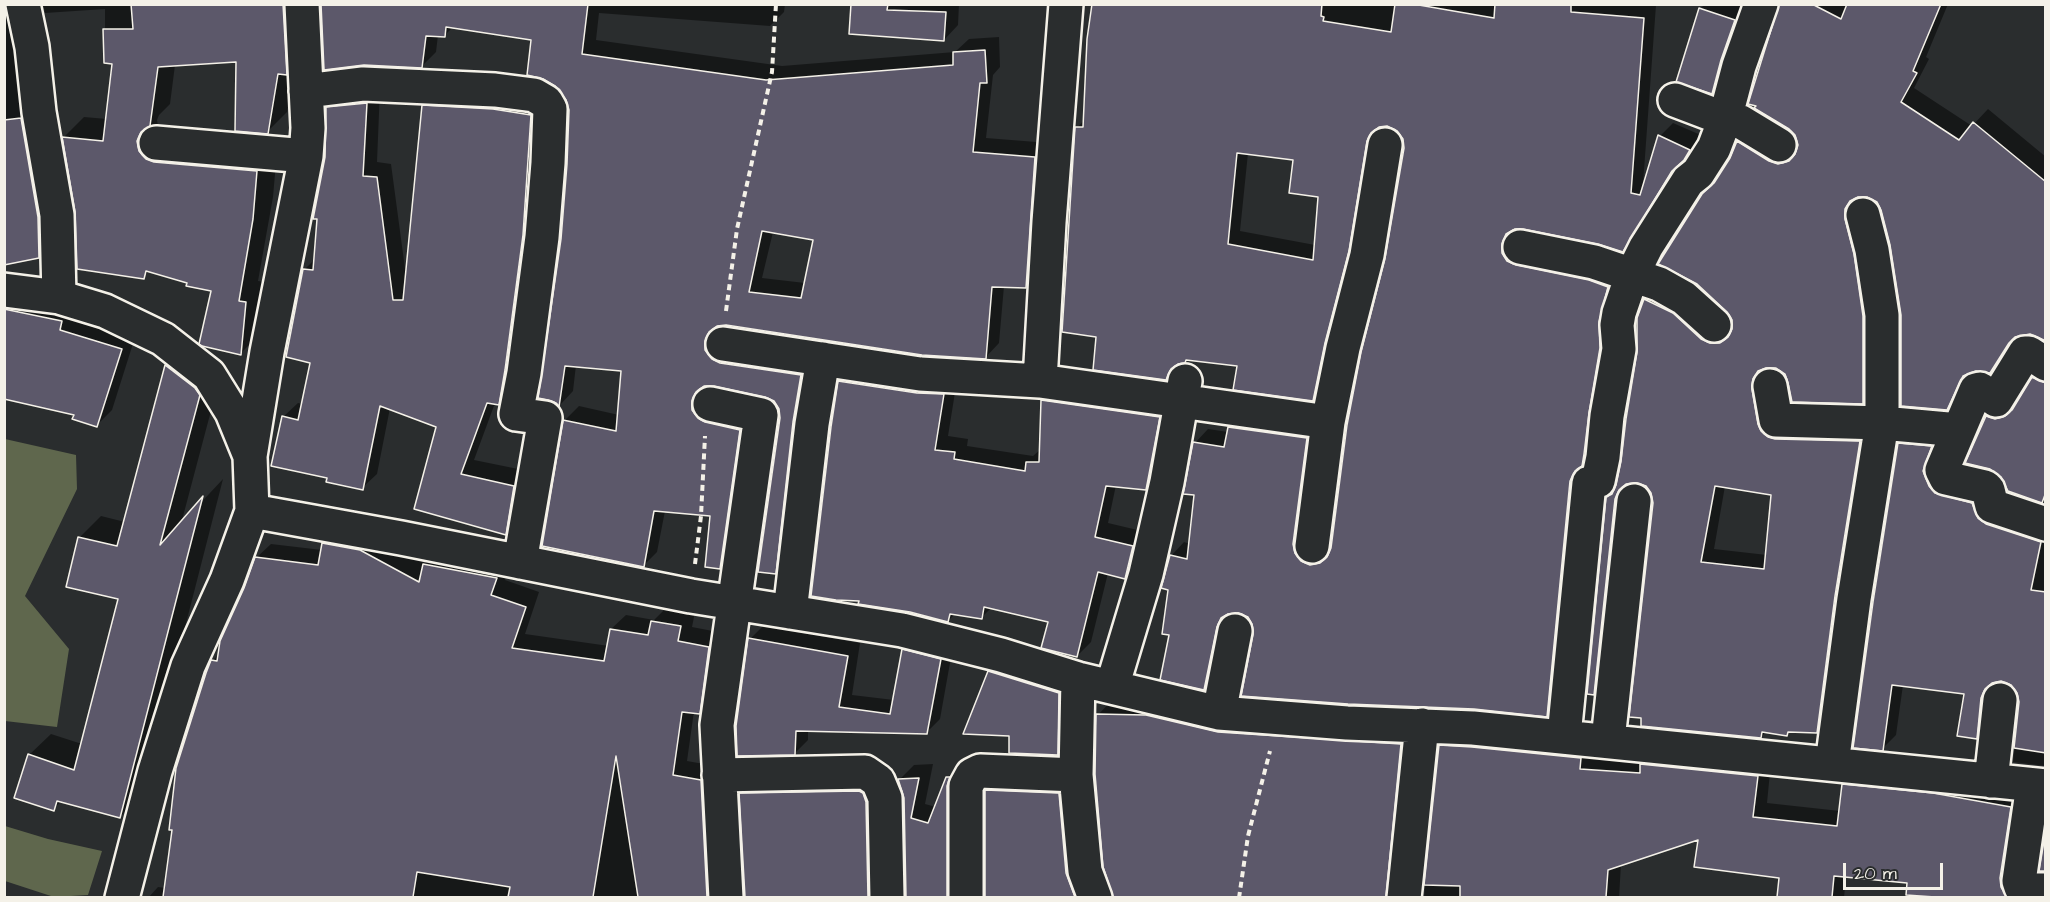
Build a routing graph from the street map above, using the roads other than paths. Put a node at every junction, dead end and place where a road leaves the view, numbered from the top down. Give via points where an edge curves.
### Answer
1 (23, 4) edge
2 (302, 4) edge
3 (1066, 4) edge
4 (1761, 4) edge
5 (306, 91) junction
6 (1675, 100) dead end
7 (1725, 119) junction
8 (156, 143) dead end
9 (1779, 144) dead end
10 (1385, 145) dead end
11 (306, 156) junction
12 (1863, 215) dead end
13 (1520, 247) dead end
14 (1632, 275) junction
15 (4, 290) edge
16 (59, 297) junction
17 (1714, 325) dead end
18 (723, 344) road end
19 (823, 359) junction
20 (2046, 364) edge
21 (1040, 381) junction
22 (1770, 386) dead end
23 (1183, 392) junction
24 (710, 404) road end
25 (1328, 422) junction
26 (1882, 423) junction
27 (1959, 430) junction
28 (250, 456) junction
29 (1634, 501) dead end
30 (252, 511) junction
31 (2045, 524) edge
32 (1312, 546) dead end
33 (520, 562) junction
34 (734, 602) junction
35 (789, 612) junction
36 (1235, 631) dead end
37 (1078, 679) junction
38 (1112, 687) junction
39 (2000, 700) dead end
40 (1219, 713) junction
41 (1422, 725) junction
42 (1564, 736) junction
43 (1608, 740) junction
44 (1833, 764) junction
45 (719, 775) junction
46 (1077, 775) junction
47 (1991, 781) junction
48 (2039, 786) edge
49 (2046, 890) edge
50 (122, 897) edge
51 (726, 897) edge
52 (887, 897) edge
53 (966, 897) edge
54 (1095, 897) edge
55 (1404, 897) edge

1 - 16 street via 57,215
2 - 5 street
3 - 21 street
4 - 7 street
5 - 11 street
5 - 33 street via 363,84 495,90 534,95 550,109 542,237 516,414 545,418
6 - 7 street
7 - 9 street via 1741,122
7 - 14 street via 1714,148 1688,181
8 - 11 street
10 - 25 street via 1367,255
11 - 28 street
12 - 26 street via 1882,315
13 - 14 street via 1594,262
14 - 17 street via 1684,297
14 - 42 street via 1617,325 1619,349 1603,457 1598,481 1589,483
15 - 16 street
16 - 28 street via 105,311 163,339 209,375 232,412
18 - 19 street
19 - 21 street via 920,374
19 - 35 street
20 - 27 street via 2029,353 2023,354 1996,400 1976,390
21 - 23 street
22 - 26 street via 1763,425
23 - 25 street
23 - 38 street via 1146,574
24 - 34 street via 761,414
25 - 32 street
26 - 27 street
26 - 44 street
27 - 31 street via 1943,474 1984,487 1992,506
28 - 30 street
29 - 43 street
30 - 33 street
30 - 50 street via 227,580 188,666
33 - 34 street
34 - 35 street
34 - 45 street via 717,725
35 - 37 street via 902,630
36 - 40 street
37 - 38 street
37 - 46 street
38 - 40 street
39 - 47 street
40 - 41 street
41 - 42 street
41 - 55 street
42 - 43 street
43 - 44 street
44 - 47 street
45 - 51 street
45 - 52 street via 865,772 878,782 885,798
46 - 53 street via 980,771 972,775 966,786
46 - 54 street via 1085,871
47 - 48 street
48 - 49 street via 2019,881 2026,890

